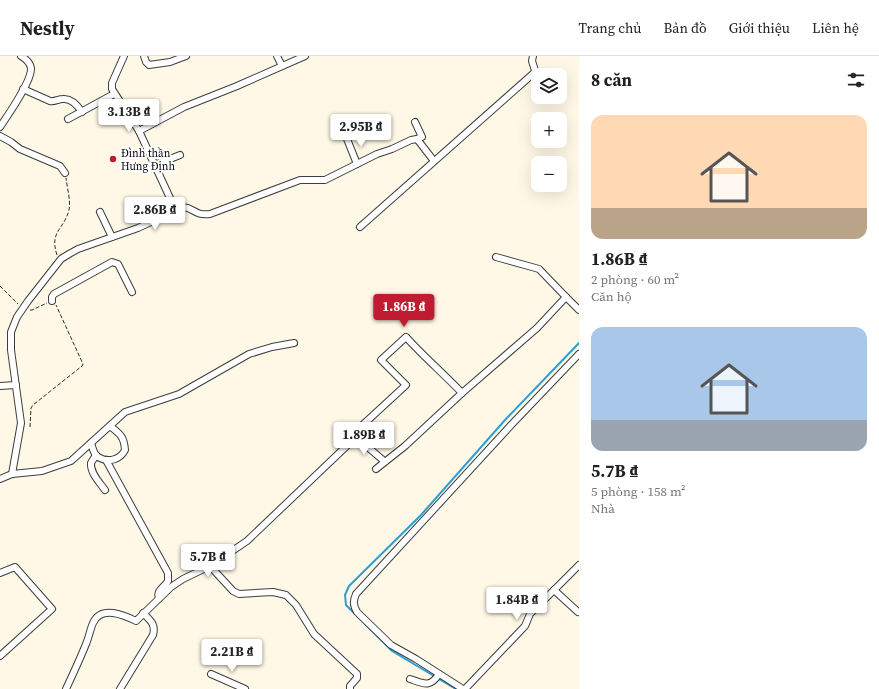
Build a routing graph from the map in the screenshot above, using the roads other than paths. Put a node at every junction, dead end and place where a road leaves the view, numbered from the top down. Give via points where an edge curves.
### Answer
1 (21, 56) edge
2 (124, 56) edge
3 (144, 56) edge
4 (186, 56) edge
5 (277, 56) edge
6 (305, 56) edge
7 (533, 56) edge
8 (282, 66) junction
9 (534, 68) edge
10 (531, 76) edge
11 (23, 89) junction
12 (114, 94) junction
13 (82, 112) junction
14 (68, 120) dead end
15 (415, 122) dead end
16 (0, 127) edge
17 (139, 131) junction
18 (0, 136) edge
19 (347, 139) dead end
20 (417, 139) junction
21 (180, 155) dead end
22 (434, 161) junction
23 (357, 164) junction
24 (155, 165) junction
25 (65, 173) road end
26 (176, 211) junction
27 (100, 212) dead end
28 (360, 227) dead end
29 (112, 237) junction
30 (496, 257) dead end
31 (132, 292) dead end
32 (566, 297) junction
33 (52, 301) road end
34 (579, 310) edge
35 (294, 343) dead end
36 (579, 354) edge
37 (16, 385) junction
38 (0, 386) edge
39 (462, 393) junction
40 (110, 426) junction
41 (356, 436) junction
42 (91, 443) junction
43 (96, 455) junction
44 (106, 460) junction
45 (384, 462) junction
46 (376, 469) dead end
47 (12, 474) junction
48 (0, 479) edge
49 (105, 490) dead end
50 (579, 564) edge
51 (210, 566) junction
52 (0, 573) edge
53 (554, 590) junction
54 (159, 598) junction
55 (578, 612) edge
56 (143, 613) junction
57 (0, 656) edge
58 (211, 674) dead end
59 (437, 677) junction
60 (410, 679) dead end
61 (66, 689) edge
62 (120, 689) edge
63 (245, 689) edge
64 (350, 689) edge
65 (464, 689) edge

1 - 11 street via 29,61 31,68
2 - 12 street via 112,83
3 - 4 street via 149,66
5 - 8 street
6 - 8 street
7 - 9 street
8 - 17 street via 184,107
10 - 22 street
11 - 13 street via 50,102 68,100
11 - 16 street
12 - 13 street
12 - 17 street
13 - 14 street
15 - 20 street via 422,136
17 - 24 street
18 - 25 street via 20,149 60,166
19 - 23 street
20 - 22 street
20 - 23 street via 380,152
21 - 24 street
22 - 28 street
23 - 26 street via 325,180 300,180 210,214 202,215 183,207
24 - 26 street
26 - 29 street
27 - 29 street
29 - 37 street via 78,249 59,261 22,309 11,332
30 - 32 street via 539,269
31 - 33 street via 118,264 112,262 54,294
32 - 34 street
32 - 39 street via 538,328
35 - 40 street via 249,354 179,394 125,412
36 - 59 street via 356,594 354,603 357,612 391,645
37 - 38 street
37 - 47 street via 21,423
39 - 41 street via 406,337 381,360 406,385 355,432
39 - 45 street
40 - 42 street
40 - 44 street via 124,439 125,450 120,457
41 - 45 street
41 - 51 street via 247,541
42 - 43 street
42 - 47 street via 71,461 42,471
43 - 44 street
43 - 49 street via 91,463 92,468
44 - 54 street via 168,573 168,581 159,591
45 - 46 street
47 - 48 street
50 - 53 street
51 - 54 street via 171,587
51 - 64 street via 233,591 239,594 273,592 286,595 296,605 314,634 357,674
52 - 57 street via 15,567 52,608
53 - 55 street
53 - 65 street via 530,614 525,626
54 - 56 street
56 - 61 street via 136,621 119,613 111,612 98,616
56 - 62 street via 155,629
58 - 63 street
59 - 60 street via 427,684
59 - 65 street

